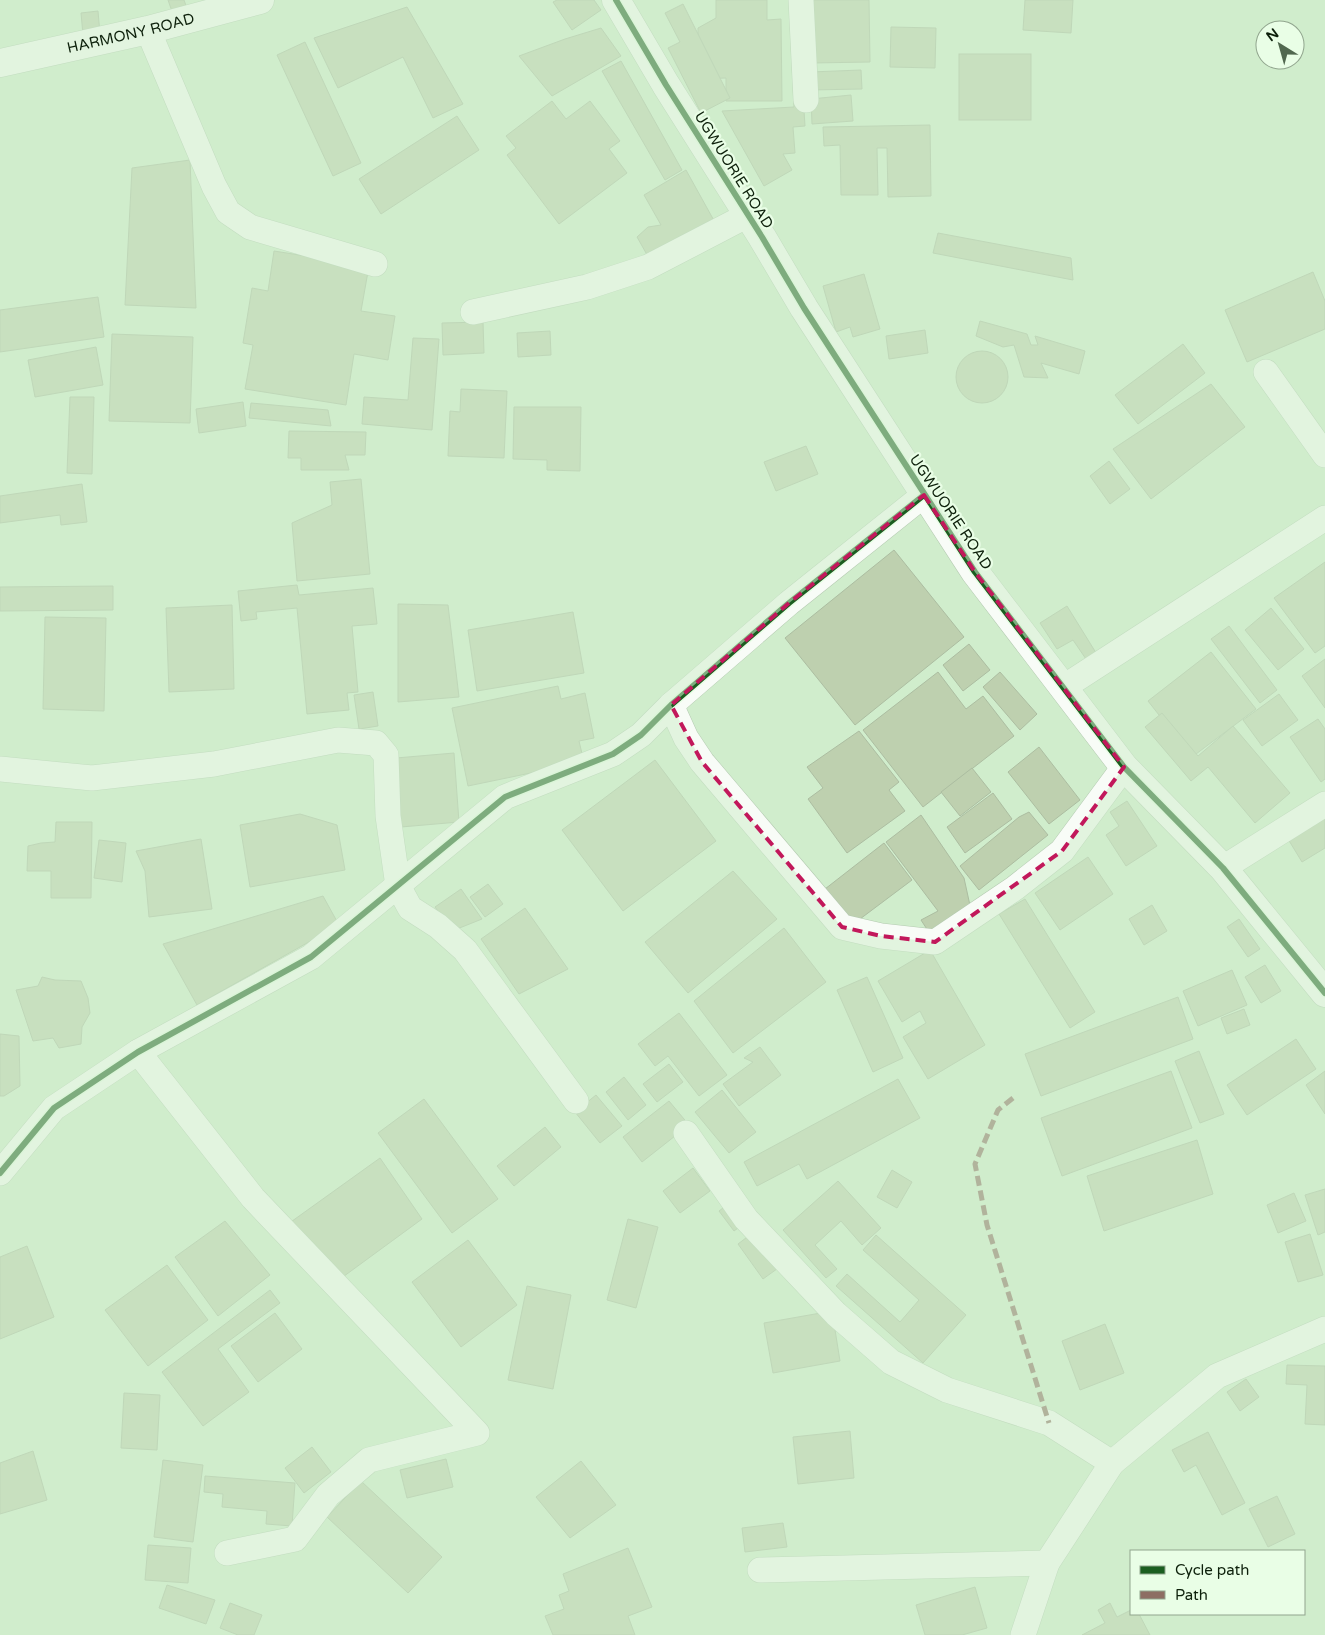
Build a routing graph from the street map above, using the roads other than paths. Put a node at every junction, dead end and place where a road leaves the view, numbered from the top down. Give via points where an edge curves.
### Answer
1 (260, 0) edge
2 (616, 0) edge
3 (801, 0) edge
4 (148, 30) junction
5 (0, 63) edge
6 (806, 100) dead end
7 (748, 215) junction
8 (375, 264) dead end
9 (473, 312) dead end
10 (1266, 372) dead end
11 (1325, 455) edge
12 (924, 495) junction
13 (1325, 518) edge
14 (1064, 687) junction
15 (671, 705) junction
16 (1124, 767) junction
17 (0, 768) edge
18 (1325, 804) edge
19 (1223, 868) junction
20 (398, 886) junction
21 (1325, 993) edge
22 (138, 1052) junction
23 (576, 1101) dead end
24 (686, 1133) dead end
25 (0, 1173) edge
26 (1325, 1329) edge
27 (1112, 1463) junction
28 (227, 1553) dead end
29 (1047, 1563) junction
30 (760, 1570) dead end
31 (1023, 1635) edge

1 - 4 street, HARMONY ROAD
2 - 7 street, UGWUORIE ROAD
3 - 6 street
4 - 5 street, HARMONY ROAD
4 - 8 street via 228,212 250,226
7 - 9 street via 648,267 587,287
7 - 12 street, UGWUORIE ROAD
10 - 11 street
12 - 14 street, UGWUORIE ROAD via 975,572
12 - 15 street via 788,602
13 - 14 street
14 - 16 street, UGWUORIE ROAD
15 - 16 street via 686,738 702,762 842,926 881,936 935,942 1015,888 1062,850
15 - 20 street via 641,735 613,754 505,797
16 - 19 street, UGWUORIE ROAD
17 - 20 street via 92,778 214,764 338,740 376,743 386,755 388,816
18 - 19 street
19 - 21 street, UGWUORIE ROAD
20 - 22 street via 311,957
20 - 23 street via 410,908 438,926 465,950
22 - 25 street via 54,1108
22 - 28 street via 253,1198 477,1433 368,1460 328,1495 294,1539
24 - 27 street via 746,1219 836,1314 891,1362 947,1390 1049,1423
26 - 27 street via 1217,1376
27 - 29 street
29 - 30 street
29 - 31 street

